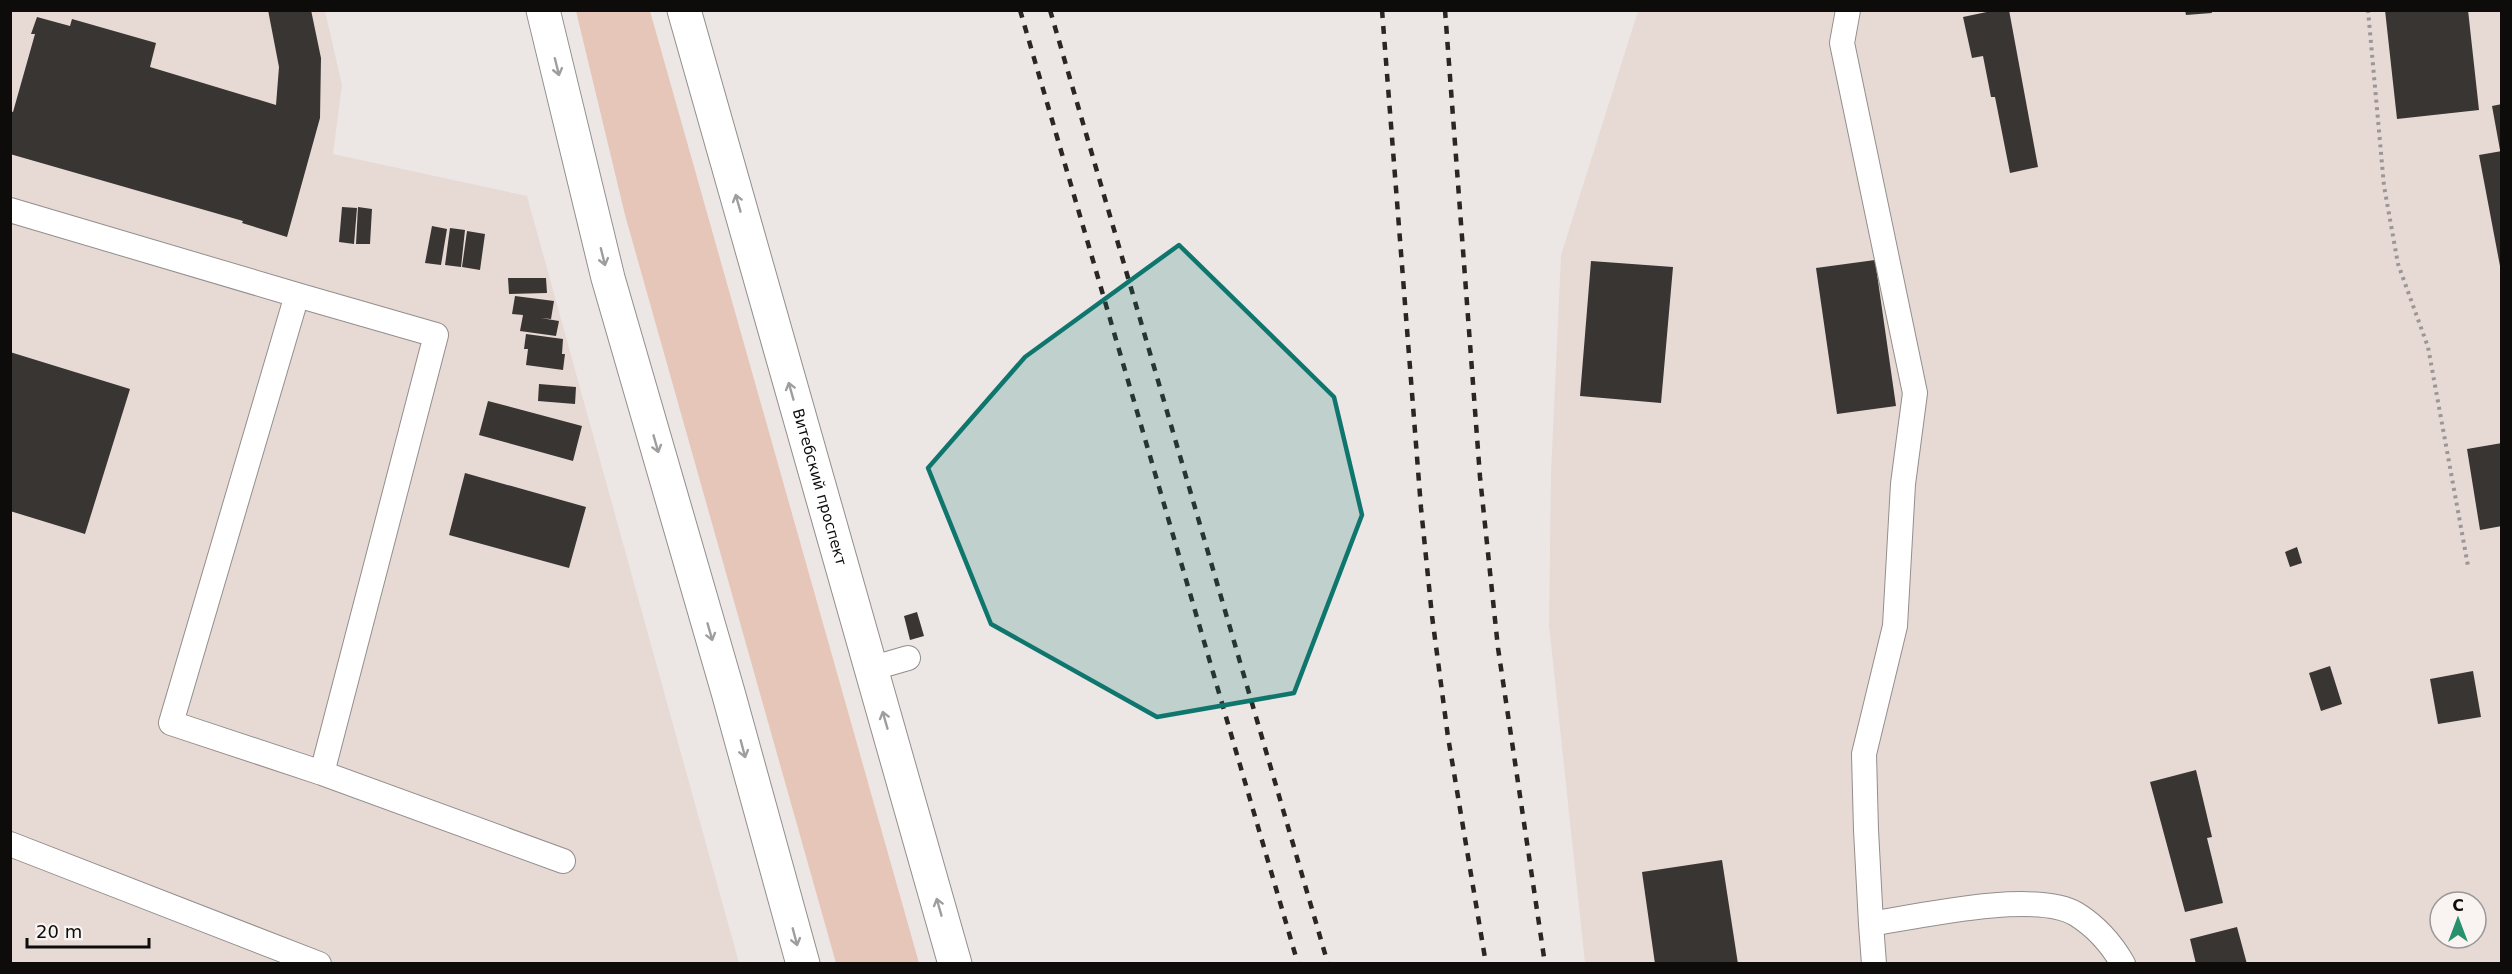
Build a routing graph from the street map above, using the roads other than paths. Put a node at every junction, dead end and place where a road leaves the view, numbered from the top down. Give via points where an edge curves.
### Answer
1 (543, 10) edge
2 (684, 10) edge
3 (1848, 10) edge
4 (10, 210) edge
5 (297, 295) junction
6 (908, 658) dead end
7 (870, 669) junction
8 (322, 773) junction
9 (10, 844) edge
10 (563, 861) dead end
11 (1871, 924) junction
12 (319, 963) edge
13 (803, 963) edge
14 (955, 963) edge
15 (1874, 963) edge
16 (2123, 963) edge

1 -> 13 main road via 608,278
7 -> 2 main road, Витебский проспект
3 - 11 lane via 1842,43 1915,393 1903,484 1895,626 1864,754
4 - 5 lane
5 - 8 lane via 436,335
5 - 8 lane via 171,723
6 - 7 lane
14 -> 7 main road, Витебский проспект
8 - 10 lane
9 - 12 lane
11 - 15 lane
11 - 16 lane via 1953,910 2038,904 2075,913 2107,938

